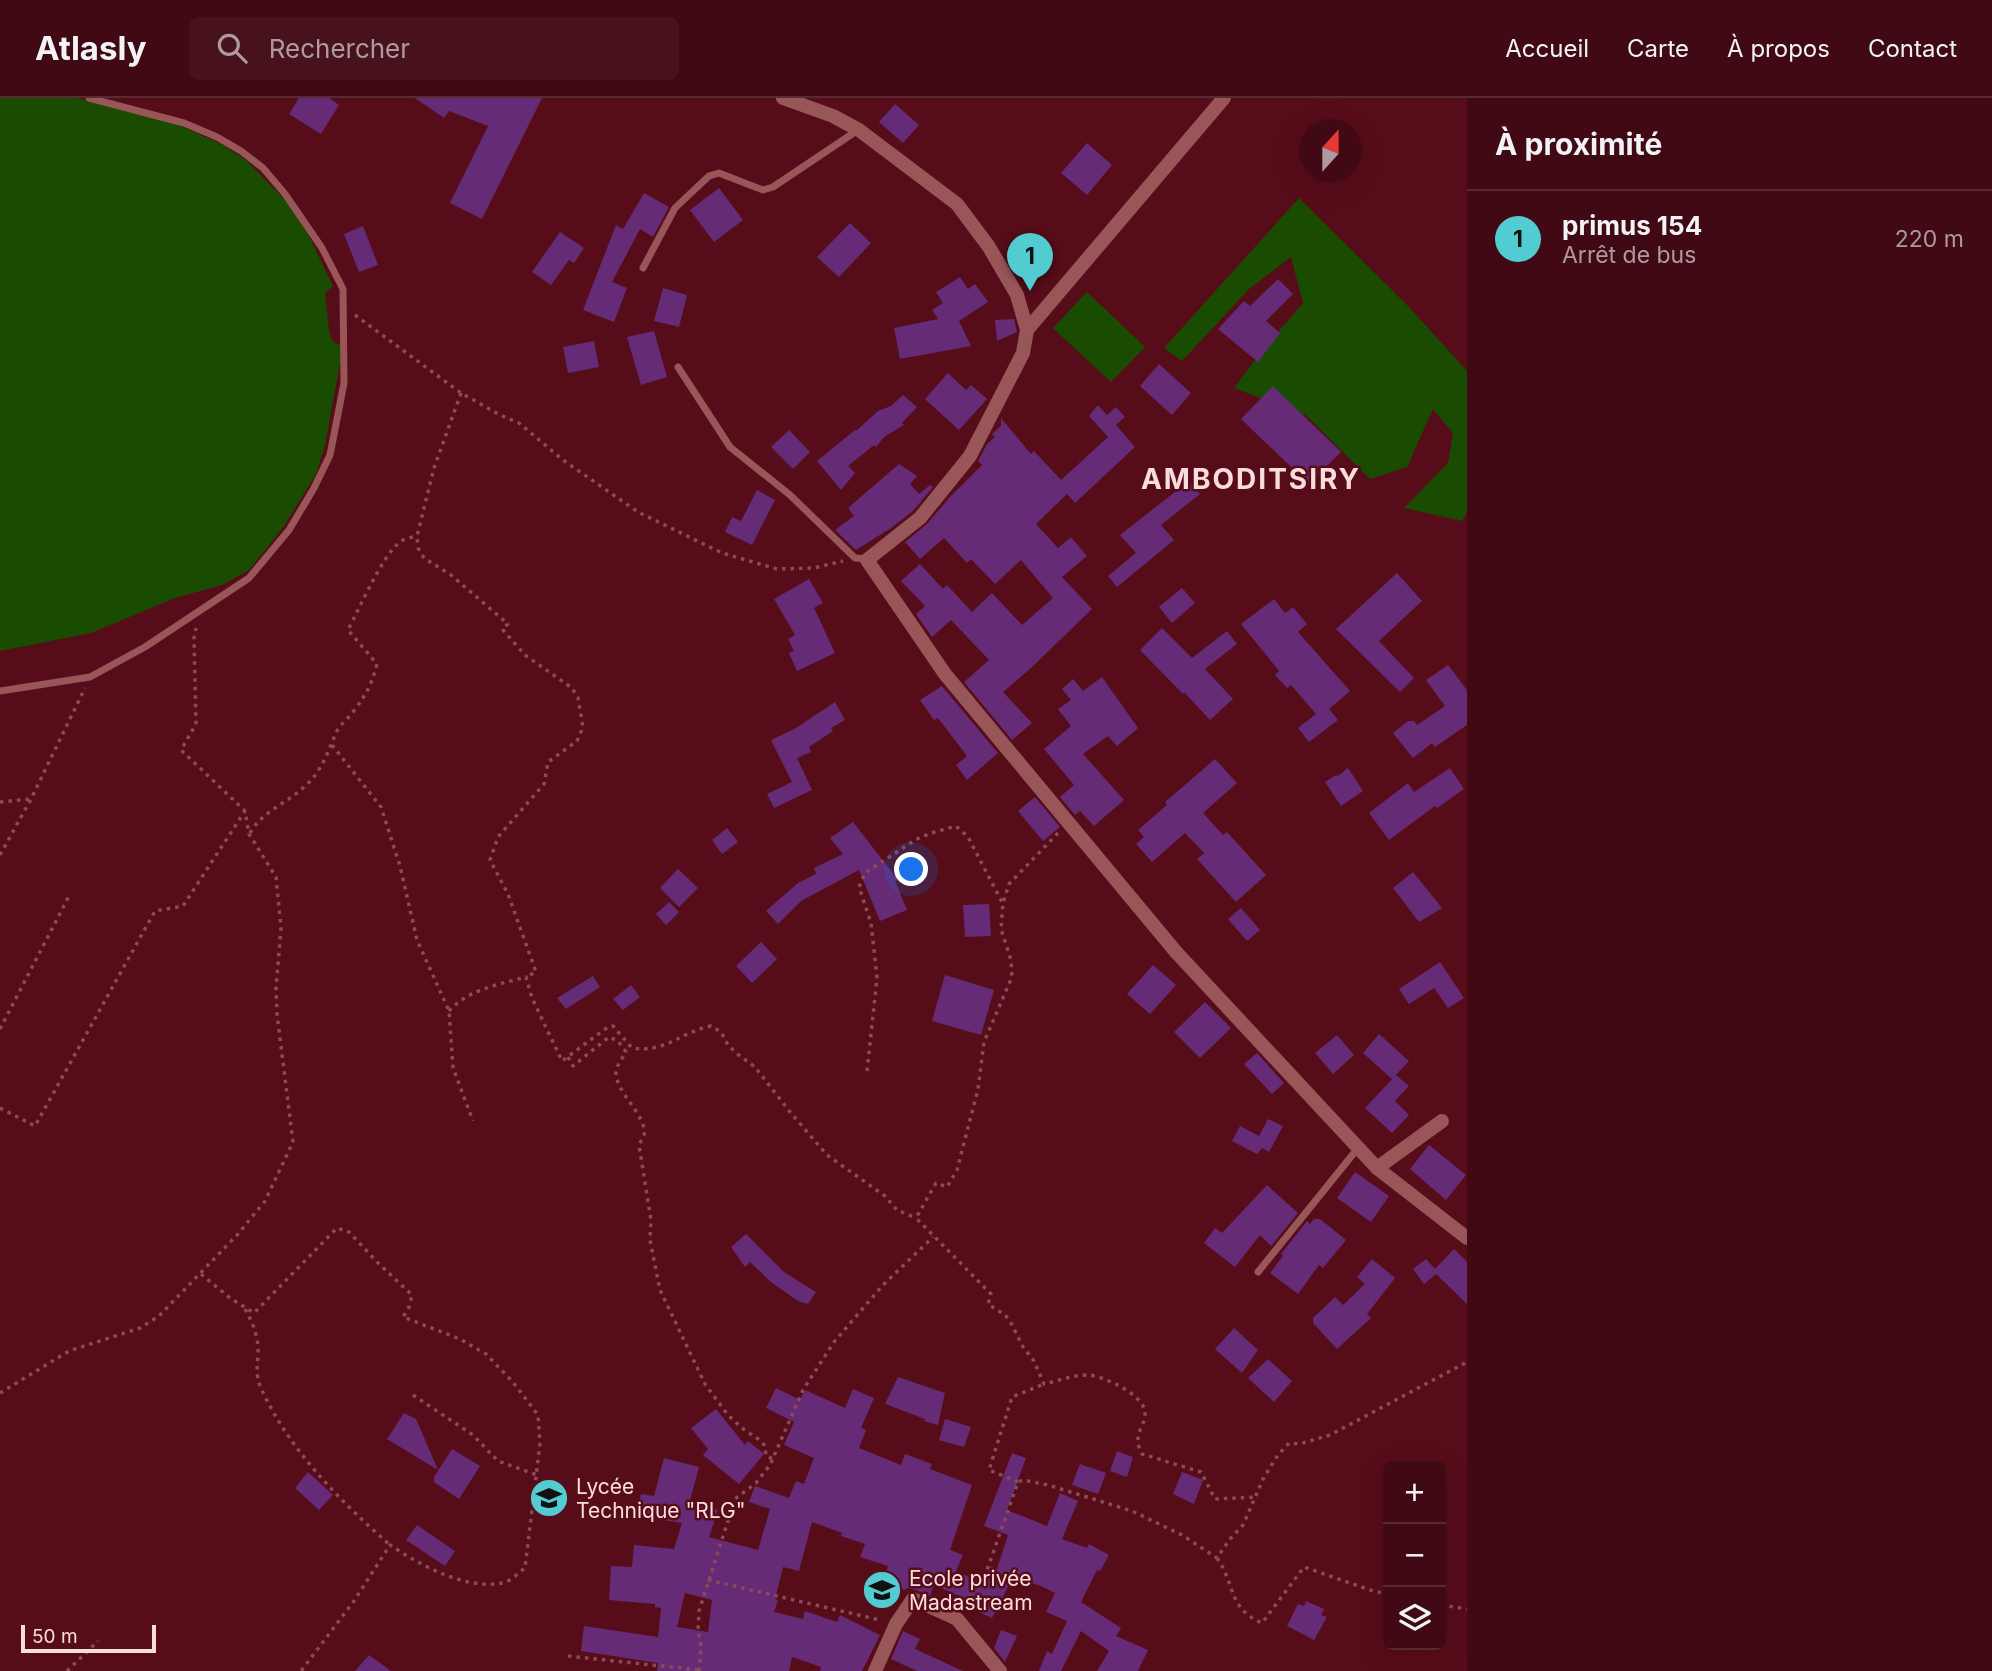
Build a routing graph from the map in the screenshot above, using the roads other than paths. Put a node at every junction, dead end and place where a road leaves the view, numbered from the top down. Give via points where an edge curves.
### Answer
1 (89, 98) edge
2 (783, 98) edge
3 (1224, 98) edge
4 (859, 130) junction
5 (643, 268) dead end
6 (1027, 330) junction
7 (678, 367) dead end
8 (861, 559) junction
9 (0, 691) edge
10 (1442, 1121) dead end
11 (1358, 1148) junction
12 (1377, 1168) junction
13 (1467, 1238) edge
14 (1258, 1272) dead end
15 (874, 1671) edge
16 (1000, 1671) edge

1 - 9 lane via 184,123 217,137 262,168 322,248 343,289 344,383 330,456 289,530 249,578 145,647 90,677
2 - 4 street
3 - 6 street
4 - 5 lane via 774,187 763,190 719,173 709,176 675,208
4 - 6 street via 957,204 1017,295
6 - 8 street via 1023,353 970,456 920,518
7 - 8 lane via 730,447
8 - 11 street via 945,674 1176,952
10 - 12 street
11 - 12 street
11 - 14 lane
12 - 13 street
15 - 16 street via 913,1599 957,1619

